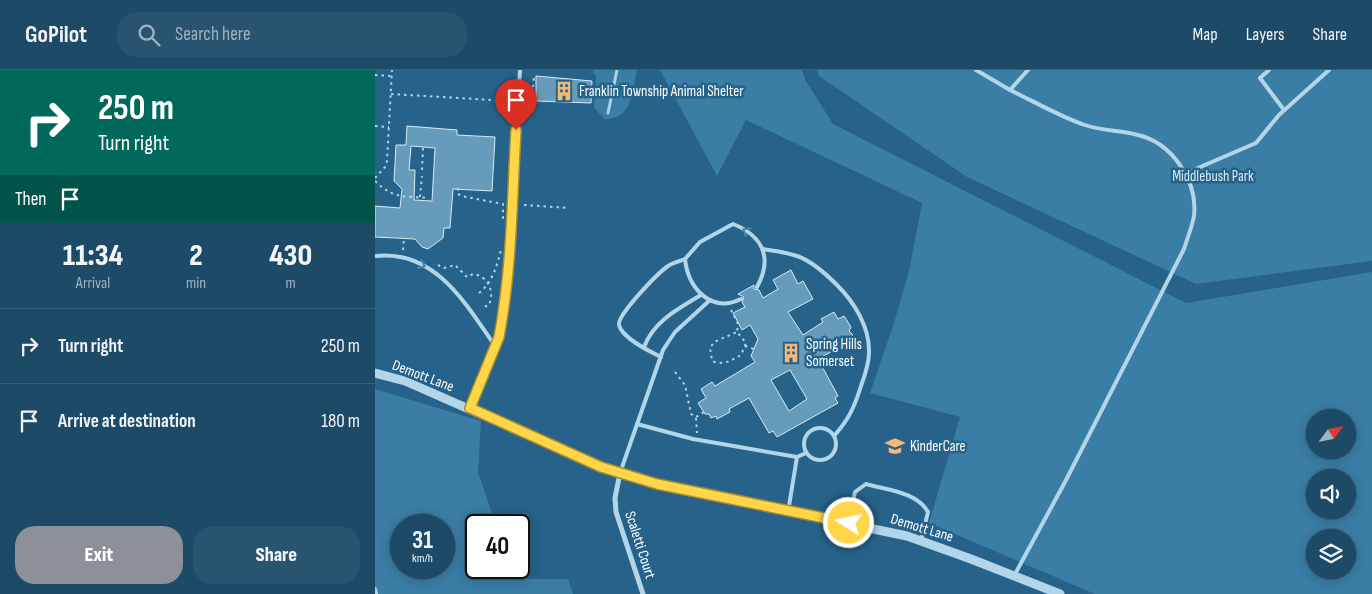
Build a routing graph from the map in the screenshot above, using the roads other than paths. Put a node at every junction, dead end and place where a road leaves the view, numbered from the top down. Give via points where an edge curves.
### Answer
1 (520, 70) edge
2 (975, 70) edge
3 (1028, 70) edge
4 (1269, 70) edge
5 (1329, 70) edge
6 (1009, 90) junction
7 (1284, 110) junction
8 (1185, 174) junction
9 (763, 249) junction
10 (375, 256) edge
11 (685, 259) junction
12 (757, 287) dead end
13 (701, 295) junction
14 (741, 299) dead end
15 (710, 300) junction
16 (495, 346) junction
17 (644, 347) junction
18 (661, 357) junction
19 (375, 372) edge
20 (470, 408) junction
21 (637, 424) junction
22 (834, 436) junction
23 (806, 452) junction
24 (797, 457) junction
25 (620, 473) junction
26 (788, 512) junction
27 (849, 523) junction
28 (921, 541) junction
29 (1014, 576) junction
30 (375, 590) edge
31 (377, 594) edge
32 (643, 594) edge
33 (1059, 594) edge

1 - 16 lane via 509,252 501,325
2 - 6 lane
3 - 6 lane
4 - 7 lane via 1260,78
5 - 7 lane
6 - 8 lane via 1082,124 1139,135 1159,143 1180,162
7 - 8 lane via 1256,142
8 - 29 lane via 1192,190 1194,216 1184,249
9 -> 11 lane via 746,229 733,224 700,242
9 - 12 lane via 764,269
9 - 22 lane via 797,256 811,263 845,293 863,322 868,338 868,365 849,419
10 -> 16 lane via 407,259 433,270 458,292
11 - 13 lane via 692,285
11 - 17 lane via 668,266 627,308 619,321 625,334
13 - 15 lane
13 - 17 lane via 663,318
14 - 15 lane via 723,303
15 - 18 lane via 675,332
16 - 20 lane
17 - 18 lane
18 - 21 lane
19 - 20 street, Demott Lane
20 - 25 street, Demott Lane
21 - 24 lane via 699,440
21 - 25 lane
22 - 23 lane via 834,452 826,459 816,459
22 - 23 lane via 826,429 810,431 805,439
23 - 24 lane
24 - 26 lane
25 - 26 street, Demott Lane
25 - 32 street, Scaletti Court via 616,512
26 - 27 street, Demott Lane
27 - 28 street, Demott Lane
27 - 28 lane via 855,492 866,484 923,503 928,512
28 - 29 street, Demott Lane
29 - 33 street, Demott Lane
30 - 31 lane

